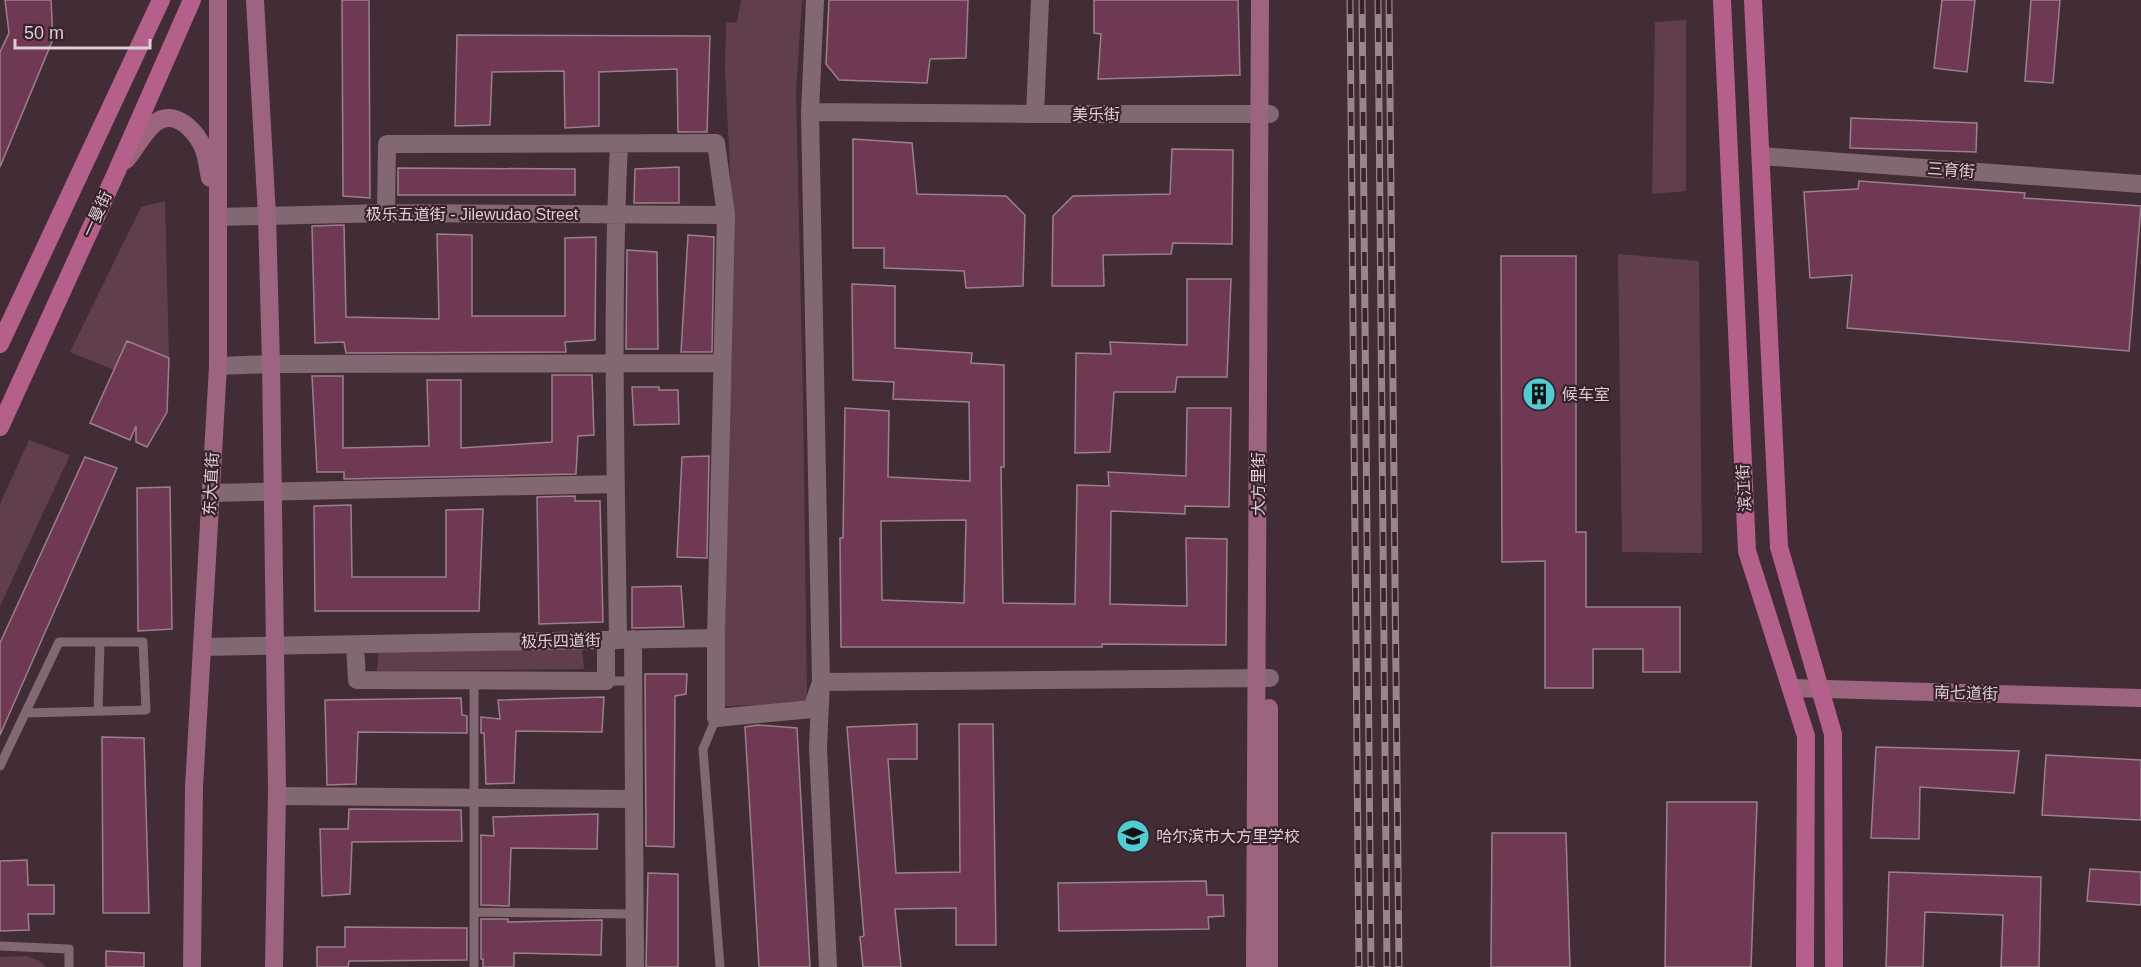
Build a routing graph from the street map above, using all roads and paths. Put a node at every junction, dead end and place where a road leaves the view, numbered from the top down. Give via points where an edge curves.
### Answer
1 (149, 0) edge
2 (161, 0) edge
3 (192, 0) edge
4 (218, 0) edge
5 (255, 0) edge
6 (815, 0) edge
7 (1040, 0) edge
8 (1260, 0) edge
9 (1270, 0) edge
10 (1722, 0) edge
11 (1753, 0) edge
12 (141, 43) junction
13 (810, 112) junction
14 (1035, 114) junction
15 (1265, 114) junction
16 (619, 144) junction
17 (1761, 156) junction
18 (116, 173) junction
19 (2141, 184) edge
20 (386, 213) junction
21 (615, 215) junction
22 (726, 215) junction
23 (267, 216) junction
24 (218, 217) junction
25 (0, 344) edge
26 (614, 363) junction
27 (722, 363) junction
28 (271, 364) junction
29 (218, 366) junction
30 (0, 427) edge
31 (616, 484) junction
32 (273, 492) junction
33 (210, 493) junction
34 (716, 638) junction
35 (619, 640) junction
36 (100, 642) junction
37 (355, 645) junction
38 (276, 646) junction
39 (202, 647) junction
40 (1263, 678) junction
41 (474, 681) junction
42 (606, 681) junction
43 (633, 681) junction
44 (821, 682) junction
45 (1791, 688) junction
46 (1820, 688) junction
47 (2141, 698) edge
48 (98, 711) junction
49 (25, 713) junction
50 (716, 718) junction
51 (0, 766) edge
52 (277, 796) junction
53 (474, 799) junction
54 (634, 799) junction
55 (474, 912) junction
56 (635, 914) junction
57 (0, 946) edge
58 (69, 967) edge
59 (192, 967) edge
60 (274, 967) edge
61 (474, 967) edge
62 (635, 967) edge
63 (720, 967) edge
64 (828, 967) edge
65 (1255, 967) edge
66 (1269, 967) edge
67 (1805, 967) edge
68 (1834, 967) edge

1 - 12 main road
2 - 12 main road, 一曼街
3 - 18 main road, 一曼街
4 - 24 main road, 东大直街
5 - 23 main road
6 - 13 street
7 - 14 street
8 - 15 main road, 大方里街
9 - 15 main road, 大方里街
10 - 45 main road, 滨江街 via 1747,551
11 - 17 main road, 滨江街
12 - 25 main road, 一曼街
13 - 14 street, 美乐街
13 - 44 street
14 - 15 street, 美乐街
15 - 40 main road, 大方里街
16 - 20 street via 387,144
16 - 21 street
16 - 22 street via 716,144
17 - 19 street, 三育街
17 - 46 main road, 滨江街 via 1779,547
18 - 24 main road via 153,124 161,119 178,120 194,133 203,148
18 - 30 main road, 一曼街
20 - 21 street, 极乐五道街 - Jilewudao Street
20 - 23 street, 极乐五道街 - Jilewudao Street
21 - 22 street, 极乐五道街 - Jilewudao Street
21 - 26 street
22 - 27 street
23 - 24 street, 极乐五道街 - Jilewudao Street
23 - 28 main road
24 - 29 main road, 东大直街
26 - 27 street
26 - 28 street
26 - 31 street
27 - 34 street
28 - 29 street
28 - 32 main road
29 - 33 main road, 东大直街
31 - 32 street
31 - 35 street
32 - 33 street
32 - 38 main road
33 - 39 main road, 东大直街
34 - 35 street, 极乐四道街
34 - 50 street
35 - 37 street, 极乐四道街
35 - 42 street
35 - 43 street
36 - 48 lane
36 - 48 lane via 142,642 146,710
36 - 49 lane via 59,642
37 - 38 street, 极乐四道街
37 - 41 street via 357,680
38 - 39 street, 极乐四道街
38 - 52 main road
39 - 59 main road, 东大直街 via 194,787
40 - 44 street
40 - 65 main road, 大方里街
40 - 66 main road, 大方里街
41 - 42 street
41 - 53 lane
42 - 43 lane
43 - 54 street
44 - 50 street via 812,709
44 - 64 street via 818,747
45 - 46 main road, 南七道街
45 - 67 main road, 滨江街 via 1806,736
46 - 47 main road, 南七道街
46 - 68 main road, 滨江街 via 1833,734
48 - 49 lane
49 - 51 lane
50 - 63 lane via 703,749
52 - 53 street
52 - 60 main road
53 - 54 street
53 - 55 lane
54 - 56 street
55 - 56 lane
55 - 61 lane
56 - 62 street
57 - 58 lane via 69,949

